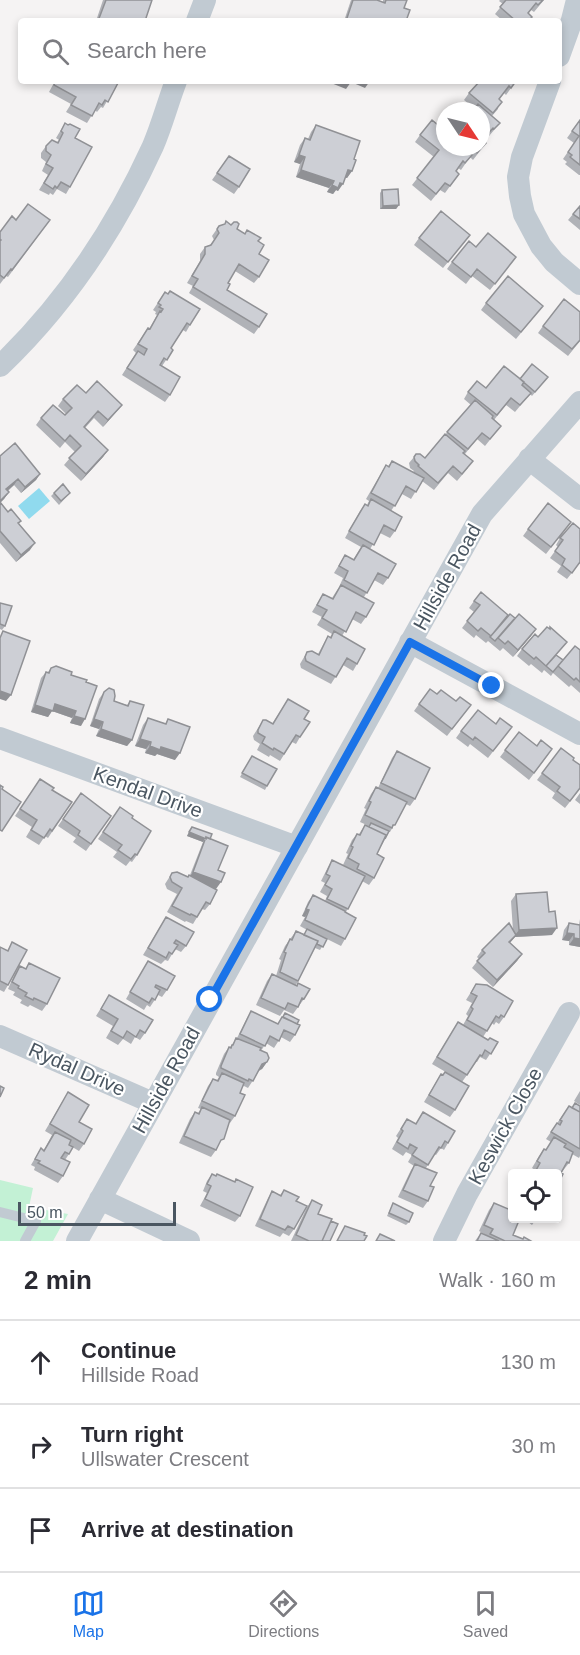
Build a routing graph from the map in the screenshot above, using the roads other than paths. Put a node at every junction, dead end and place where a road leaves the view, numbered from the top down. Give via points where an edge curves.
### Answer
1 (205, 0) edge
2 (577, 0) edge
3 (199, 18) edge
4 (562, 48) edge
5 (175, 84) edge
6 (549, 84) edge
7 (580, 284) edge
8 (0, 366) edge
9 (580, 402) edge
10 (529, 459) junction
11 (580, 499) edge
12 (410, 642) junction
13 (580, 734) edge
14 (0, 738) edge
15 (297, 847) junction
16 (569, 1013) dead end
17 (0, 1036) edge
18 (153, 1103) junction
19 (100, 1199) junction
20 (0, 1212) edge
21 (25, 1241) edge
22 (77, 1241) edge
23 (189, 1241) edge
24 (444, 1241) edge

1 - 3 street
2 - 4 street
5 - 8 street via 154,144 96,249 65,294
6 - 7 street via 522,157 520,196 524,214 541,246
9 - 10 street, Hillside Road
10 - 11 street
10 - 12 street, Hillside Road via 482,514
12 - 13 street
12 - 15 street, Hillside Road
14 - 15 street, Kendal Drive
15 - 18 street, Hillside Road
16 - 24 street, Keswick Close
17 - 18 street, Rydal Drive
18 - 19 street, Hillside Road
19 - 22 street, Hillside Road
19 - 23 street
20 - 21 lane via 36,1221

